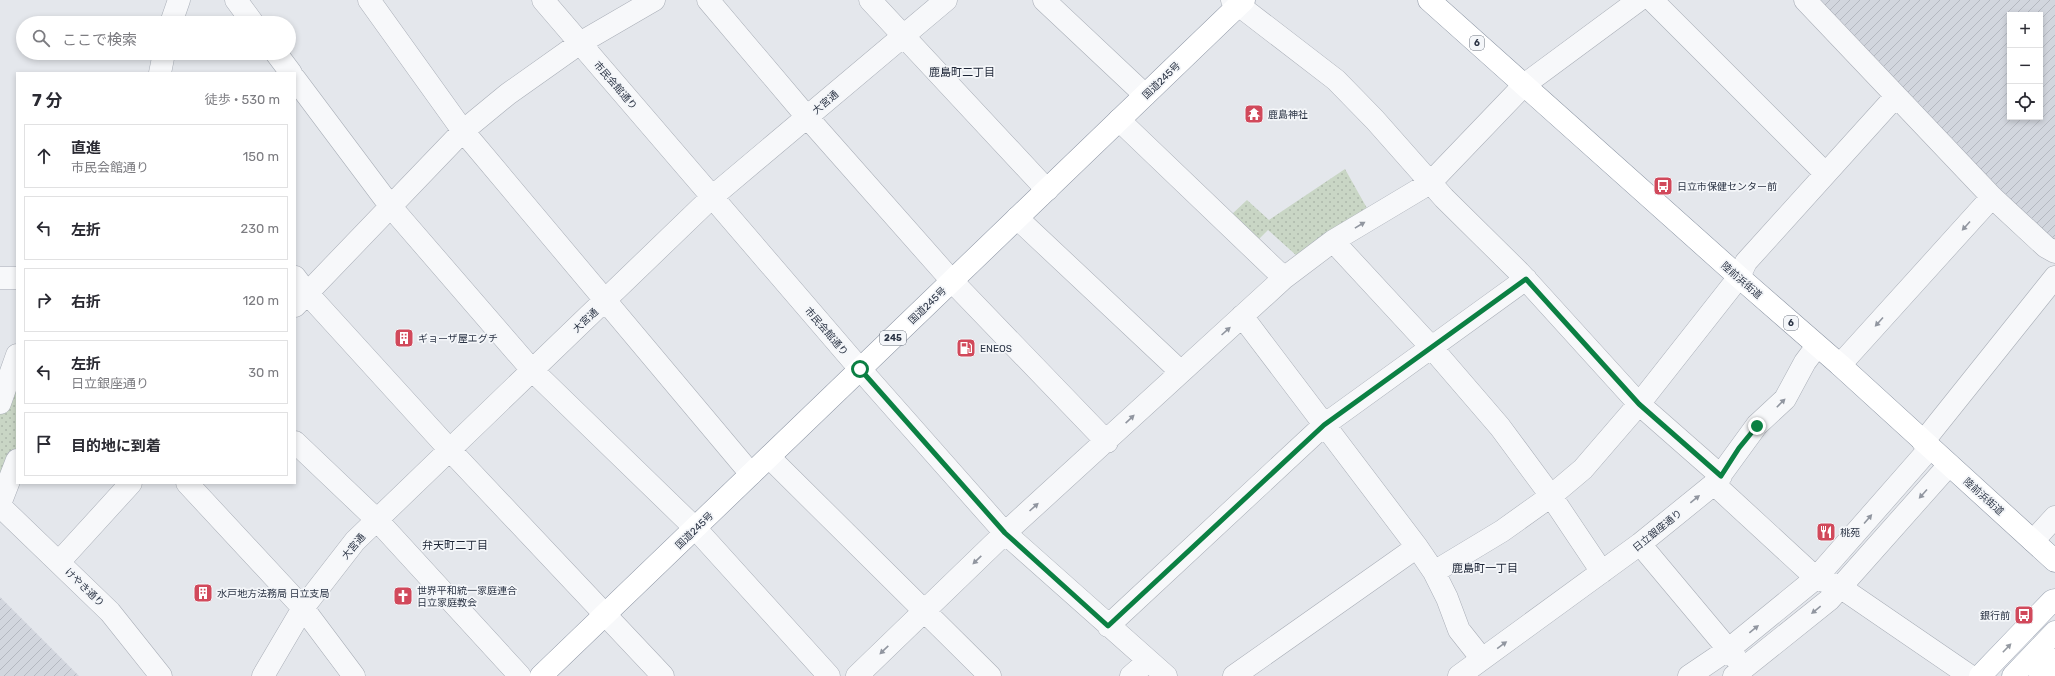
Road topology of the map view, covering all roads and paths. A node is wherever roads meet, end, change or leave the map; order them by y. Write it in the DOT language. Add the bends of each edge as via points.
graph roads {
  1 [pos="179,0"];
  2 [pos="236,0"];
  3 [pos="369,0"];
  4 [pos="543,0"];
  5 [pos="654,0"];
  6 [pos="708,0"];
  7 [pos="870,0"];
  8 [pos="946,0"];
  9 [pos="1044,0"];
  10 [pos="1429,0"];
  11 [pos="1639,0"];
  12 [pos="1652,0"];
  13 [pos="1805,0"];
  14 [pos="1238,2"];
  15 [pos="173,16"];
  16 [pos="248,16"];
  17 [pos="902,37"];
  18 [pos="580,43"];
  19 [pos="163,60"];
  20 [pos="281,60"];
  21 [pos="160,72"];
  22 [pos="290,72"];
  23 [pos="296,80"];
  24 [pos="1524,85"];
  25 [pos="1145,95"];
  26 [pos="1896,96"];
  27 [pos="807,117"];
  28 [pos="1119,120"];
  29 [pos="463,131"];
  30 [pos="1825,173"];
  31 [pos="1430,183"];
  32 [pos="1046,190"];
  33 [pos="1992,196"];
  34 [pos="712,197"];
  35 [pos="391,207"];
  36 [pos="1017,218"];
  37 [pos="1333,241"];
  38 [pos="2055,252"];
  39 [pos="2055,277"];
  40 [pos="0,278"];
  41 [pos="16,278"];
  42 [pos="1284,278"];
  43 [pos="1739,278"];
  44 [pos="1526,279"];
  45 [pos="952,281"];
  46 [pos="299,292"];
  47 [pos="606,300"];
  48 [pos="1242,316"];
  49 [pos="1817,346"];
  50 [pos="1432,348"];
  51 [pos="16,358"];
  52 [pos="1840,365"];
  53 [pos="860,369"];
  54 [pos="532,370"];
  55 [pos="1181,372"];
  56 [pos="0,403"];
  57 [pos="1639,404"];
  58 [pos="1324,425"];
  59 [pos="1107,442"];
  60 [pos="296,443"];
  61 [pos="1927,445"];
  62 [pos="449,449"];
  63 [pos="769,457"];
  64 [pos="16,463"];
  65 [pos="1949,465"];
  66 [pos="751,474"];
  67 [pos="1718,480"];
  68 [pos="130,484"];
  69 [pos="188,484"];
  70 [pos="1551,496"];
  71 [pos="0,505"];
  72 [pos="2055,517"];
  73 [pos="377,520"];
  74 [pos="696,529"];
  75 [pos="1005,533"];
  76 [pos="2033,541"];
  77 [pos="1640,544"];
  78 [pos="1417,547"];
  79 [pos="2055,561"];
  80 [pos="59,562"];
  81 [pos="1434,572"];
  82 [pos="1602,572"];
  83 [pos="1816,578"];
  84 [pos="1840,587"];
  85 [pos="2055,600"];
  86 [pos="303,608"];
  87 [pos="924,612"];
  88 [pos="606,614"];
  89 [pos="1108,626"];
  90 [pos="2055,632"];
  91 [pos="1729,649"];
  92 [pos="2055,660"];
  93 [pos="1148,661"];
  94 [pos="1474,669"];
  95 [pos="1743,674"];
  96 [pos="162,676"];
  97 [pos="263,676"];
  98 [pos="354,676"];
  99 [pos="520,676"];
  100 [pos="541,676"];
  101 [pos="663,676"];
  102 [pos="829,676"];
  103 [pos="857,676"];
  104 [pos="990,676"];
  105 [pos="1131,676"];
  106 [pos="1166,676"];
  107 [pos="1234,676"];
  108 [pos="1689,676"];
  109 [pos="1970,676"];
  110 [pos="1980,676"];
  111 [pos="2013,676"];
  112 [pos="2040,676"];
  1 -- 15 [label="street"];
  2 -- 16 [label="street"];
  3 -- 29 [label="street"];
  4 -- 18 [label="street, 市民会館通り"];
  5 -- 18 [label="street"];
  6 -- 27 [label="street"];
  7 -- 17 [label="street"];
  8 -- 17 [label="street, 大宮通"];
  9 -- 25 [label="street"];
  10 -- 24 [label="main road, 陸前浜街道 / 6"];
  11 -- 24 [label="street"];
  12 -- 30 [label="street"];
  13 -- 26 [label="street"];
  14 -- 25 [label="main road, 国道245号 / 245"];
  14 -- 31 [label="street" via="1336,80"];
  17 -- 27 [label="street, 大宮通"];
  17 -- 32 [label="street"];
  18 -- 29 [label="street" via="508,94"];
  18 -- 34 [label="street, 市民会館通り"];
  19 -- 21 [label="street"];
  20 -- 22 [label="street"];
  23 -- 35 [label="street"];
  24 -- 31 [label="street"];
  24 -- 43 [label="main road, 陸前浜街道 / 6"];
  25 -- 28 [label="main road, 国道245号 / 245"];
  26 -- 30 [label="street"];
  26 -- 33 [label="street"];
  27 -- 34 [label="street, 大宮通"];
  27 -- 45 [label="street"];
  28 -- 32 [label="main road, 国道245号 / 245"];
  28 -- 42 [label="street"];
  29 -- 35 [label="street"];
  29 -- 47 [label="street"];
  30 -- 43 [label="street" via="1746,262"];
  37 -- 31 [label="street, one-way"];
  31 -- 44 [label="street"];
  32 -- 36 [label="main road, 国道245号 / 245"];
  33 -- 38 [label="street"];
  33 -- 52 [label="street, one-way"];
  34 -- 47 [label="street, 大宮通"];
  34 -- 53 [label="street, 市民会館通り"];
  35 -- 46 [label="street"];
  35 -- 54 [label="street"];
  36 -- 45 [label="main road, 国道245号 / 245"];
  36 -- 55 [label="street"];
  37 -- 42 [label="street"];
  37 -- 50 [label="street"];
  39 -- 61 [label="street"];
  40 -- 41 [label="street"];
  42 -- 48 [label="street"];
  43 -- 49 [label="main road, 陸前浜街道 / 6"];
  43 -- 57 [label="street"];
  44 -- 50 [label="street"];
  44 -- 57 [label="street"];
  45 -- 53 [label="main road, 国道245号 / 245"];
  45 -- 59 [label="street"];
  46 -- 62 [label="street"];
  47 -- 54 [label="street, 大宮通"];
  47 -- 66 [label="street"];
  55 -- 48 [label="street, one-way"];
  48 -- 58 [label="street"];
  49 -- 52 [label="main road, 陸前浜街道 / 6"];
  67 -- 49 [label="street, 日立銀座通り, one-way" via="1757,426 1785,399 1805,362"];
  50 -- 58 [label="street"];
  50 -- 70 [label="street" via="1500,427"];
  51 -- 56 [label="street"];
  52 -- 61 [label="main road, 陸前浜街道 / 6"];
  53 -- 63 [label="main road, 国道245号 / 245"];
  53 -- 75 [label="street, 市民会館通り"];
  54 -- 62 [label="street, 大宮通"];
  54 -- 74 [label="street"];
  59 -- 55 [label="street, one-way"];
  57 -- 67 [label="street"];
  57 -- 70 [label="street" via="1583,469"];
  58 -- 78 [label="street"];
  58 -- 89 [label="street"];
  75 -- 59 [label="street, one-way"];
  60 -- 73 [label="street"];
  61 -- 65 [label="main road, 陸前浜街道 / 6"];
  83 -- 61 [label="street, one-way"];
  62 -- 73 [label="street, 大宮通"];
  62 -- 88 [label="street"];
  63 -- 66 [label="main road, 国道245号 / 245"];
  63 -- 87 [label="street"];
  64 -- 71 [label="street"];
  65 -- 76 [label="main road, 陸前浜街道 / 6"];
  65 -- 84 [label="street, one-way"];
  66 -- 74 [label="main road, 国道245号 / 245"];
  77 -- 67 [label="street, 日立銀座通り, one-way"];
  67 -- 83 [label="street"];
  68 -- 80 [label="street"];
  69 -- 86 [label="street"];
  70 -- 81 [label="street" via="1502,531"];
  70 -- 82 [label="street"];
  71 -- 80 [label="street, けやき通り"];
  72 -- 76 [label="street"];
  73 -- 86 [label="street, 大宮通" via="355,541"];
  73 -- 99 [label="street"];
  74 -- 88 [label="main road, 国道245号 / 245"];
  74 -- 102 [label="street"];
  75 -- 87 [label="street, one-way"];
  75 -- 89 [label="street, 市民会館通り"];
  76 -- 79 [label="main road, 陸前浜街道 / 6"];
  77 -- 82 [label="street, 日立銀座通り"];
  77 -- 91 [label="street"];
  78 -- 81 [label="street"];
  78 -- 107 [label="street"];
  80 -- 96 [label="street, けやき通り" via="110,612"];
  81 -- 94 [label="street" via="1447,598"];
  94 -- 82 [label="street, 日立銀座通り, one-way"];
  83 -- 84 [label="street"];
  91 -- 83 [label="street, one-way"];
  84 -- 95 [label="street, one-way" via="1829,600"];
  84 -- 109 [label="street"];
  110 -- 85 [label="main road, one-way"];
  86 -- 97 [label="street, 大宮通"];
  86 -- 98 [label="street"];
  87 -- 103 [label="street, one-way"];
  87 -- 104 [label="street"];
  88 -- 100 [label="main road, 国道245号 / 245"];
  88 -- 101 [label="street"];
  89 -- 93 [label="street, 市民会館通り"];
  90 -- 111 [label="main road"];
  91 -- 95 [label="street"];
  91 -- 108 [label="street"];
  92 -- 112 [label="main road"];
  93 -- 105 [label="street"];
  93 -- 106 [label="street, 市民会館通り"];
}
